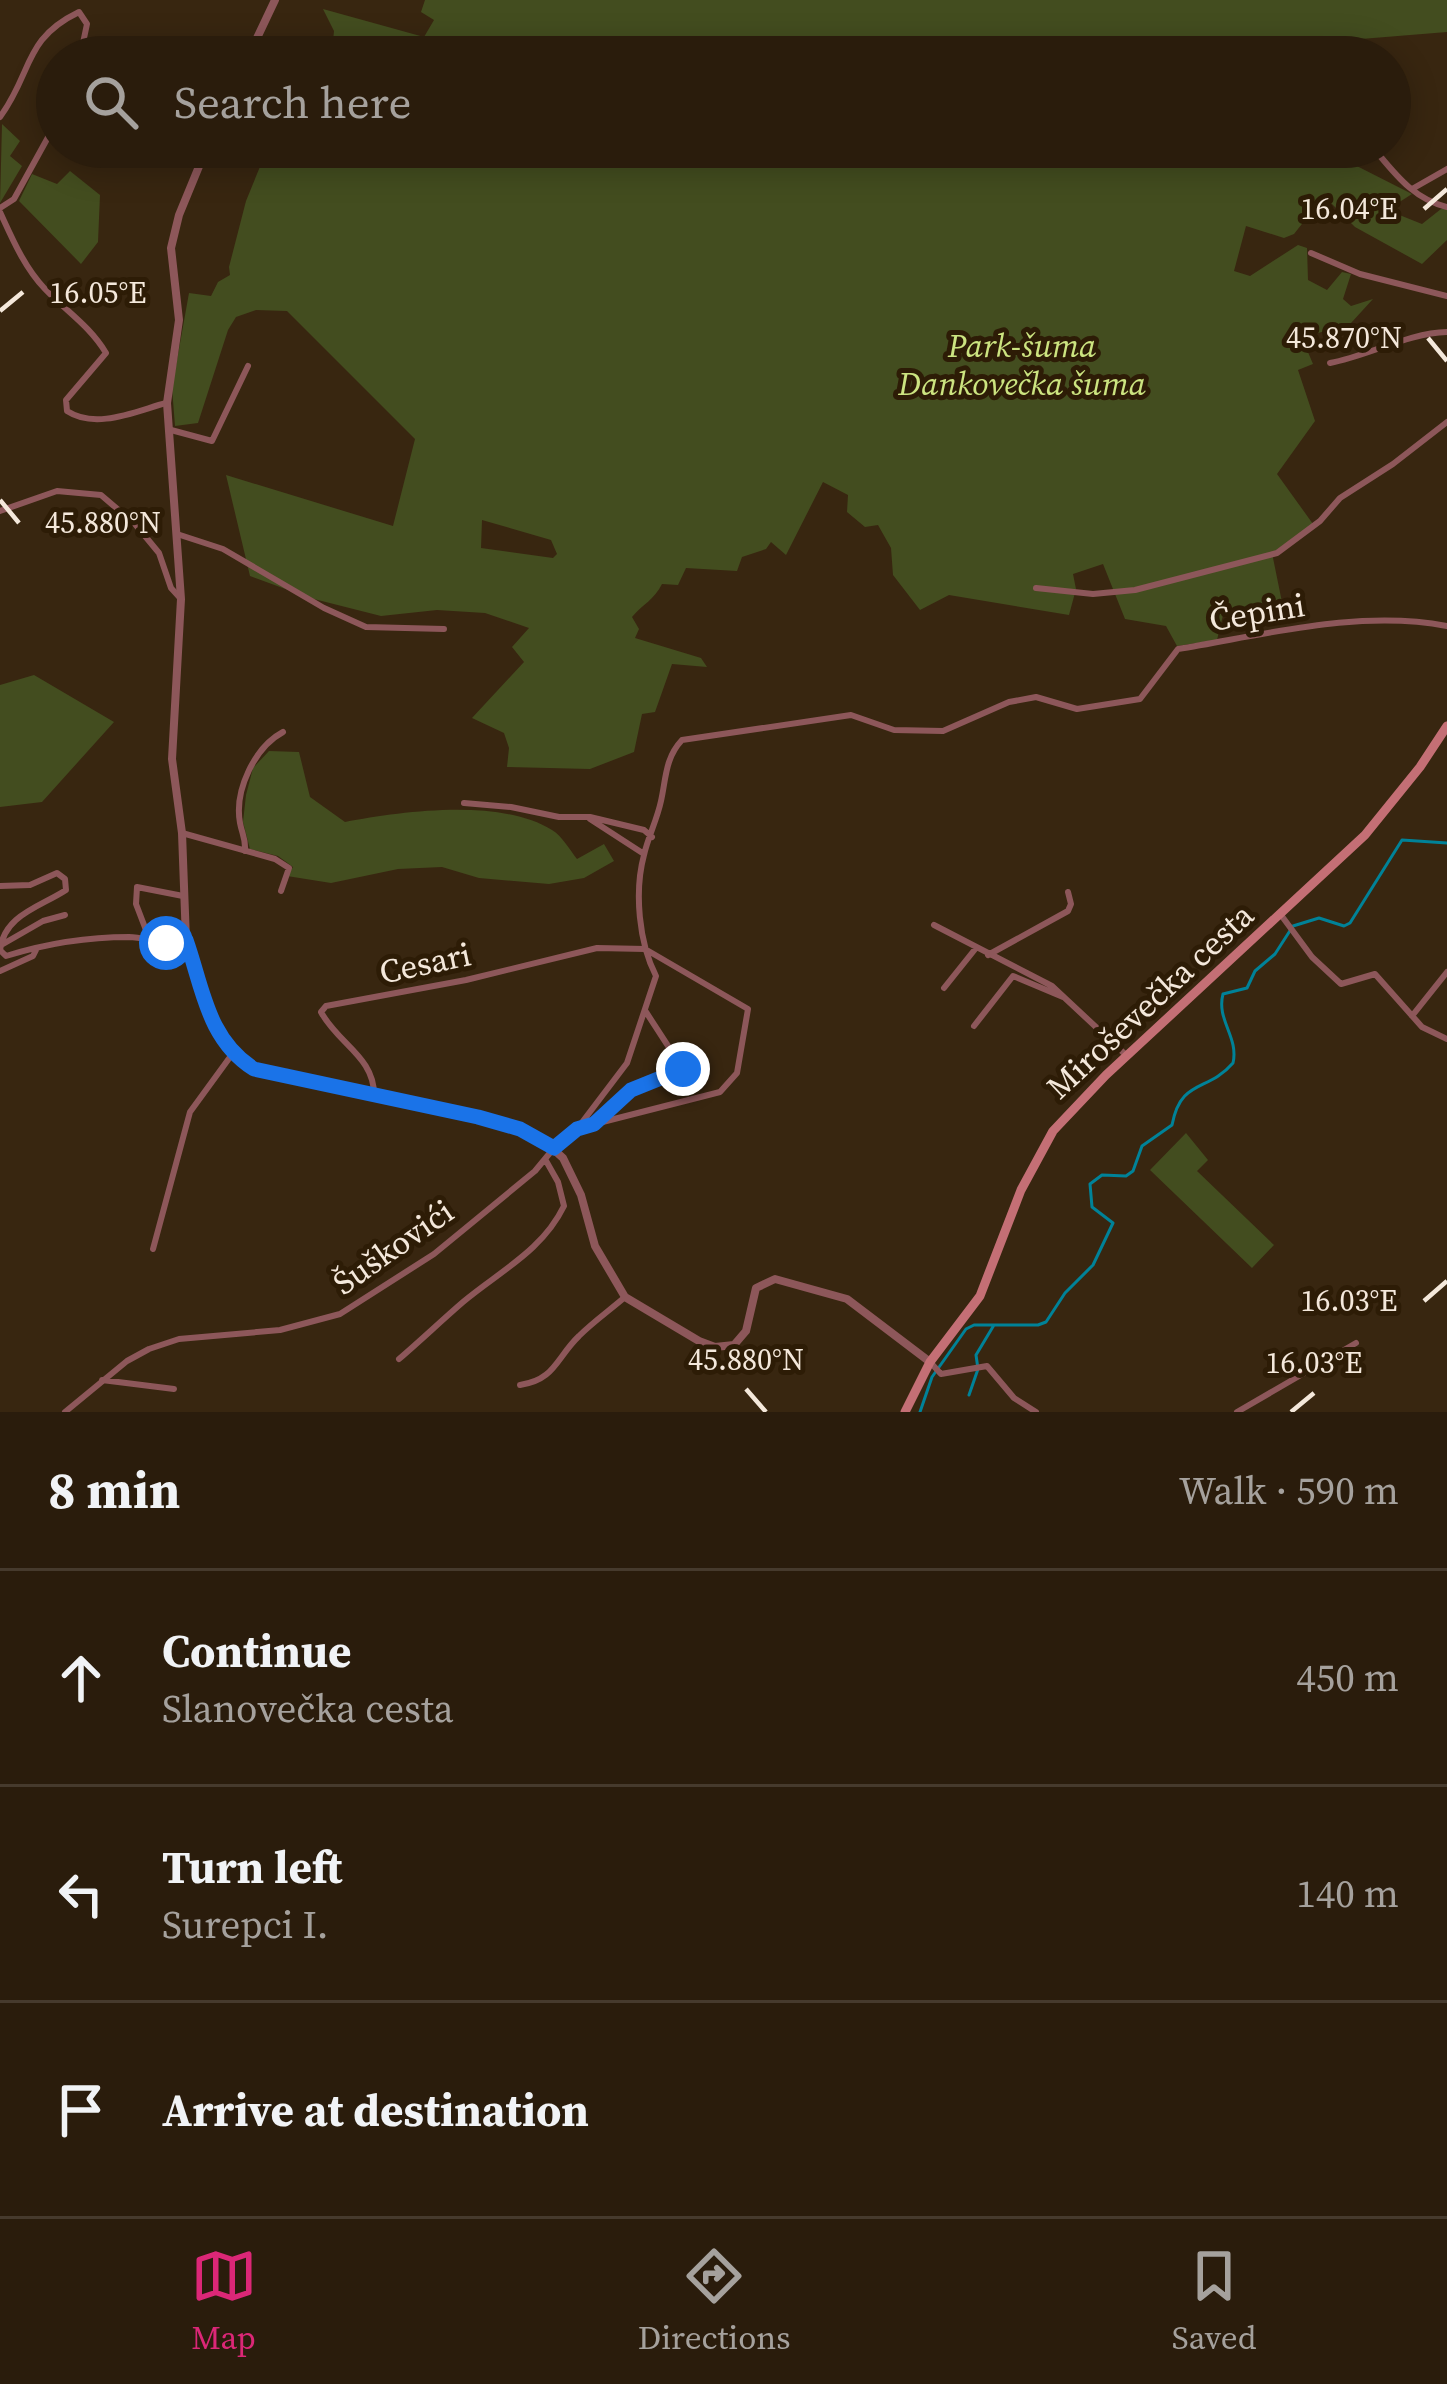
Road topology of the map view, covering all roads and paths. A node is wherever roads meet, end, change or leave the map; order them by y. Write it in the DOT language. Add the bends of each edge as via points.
graph roads {
  1 [pos="275,0"];
  2 [pos="44,36"];
  3 [pos="84,36"];
  4 [pos="258,36"];
  5 [pos="36,45"];
  6 [pos="0,117"];
  7 [pos="36,160"];
  8 [pos="199,168"];
  9 [pos="1392,168"];
  10 [pos="1447,169"];
  11 [pos="1412,189"];
  12 [pos="1447,207"];
  13 [pos="0,210"];
  14 [pos="1311,254"];
  15 [pos="1447,296"];
  16 [pos="1447,332"];
  17 [pos="1330,363"];
  18 [pos="248,366"];
  19 [pos="167,403"];
  20 [pos="1447,422"];
  21 [pos="171,430"];
  22 [pos="0,511"];
  23 [pos="177,534"];
  24 [pos="1036,588"];
  25 [pos="181,599"];
  26 [pos="1447,626"];
  27 [pos="444,629"];
  28 [pos="1447,726"];
  29 [pos="283,732"];
  30 [pos="464,803"];
  31 [pos="587,817"];
  32 [pos="182,833"];
  33 [pos="652,837"];
  34 [pos="245,851"];
  35 [pos="644,854"];
  36 [pos="0,886"];
  37 [pos="281,891"];
  38 [pos="1068,892"];
  39 [pos="183,896"];
  40 [pos="65,915"];
  41 [pos="1281,915"];
  42 [pos="934,926"];
  43 [pos="149,938"];
  44 [pos="186,940"];
  45 [pos="0,946"];
  46 [pos="38,946"];
  47 [pos="976,948"];
  48 [pos="644,949"];
  49 [pos="988,955"];
  50 [pos="0,971"];
  51 [pos="1447,972"];
  52 [pos="944,988"];
  53 [pos="1063,997"];
  54 [pos="645,1010"];
  55 [pos="1412,1016"];
  56 [pos="974,1026"];
  57 [pos="1447,1039"];
  58 [pos="233,1053"];
  59 [pos="1127,1056"];
  60 [pos="374,1096"];
  61 [pos="594,1124"];
  62 [pos="577,1129"];
  63 [pos="554,1148"];
  64 [pos="545,1160"];
  65 [pos="153,1249"];
  66 [pos="625,1297"];
  67 [pos="1356,1342"];
  68 [pos="399,1359"];
  69 [pos="935,1367"];
  70 [pos="102,1380"];
  71 [pos="520,1385"];
  72 [pos="174,1389"];
  73 [pos="65,1412"];
  74 [pos="905,1412"];
  75 [pos="1036,1412"];
  76 [pos="1237,1412"];
  1 -- 4 [label="street"];
  2 -- 3 [label="street" via="80,12"];
  5 -- 6 [label="street"];
  7 -- 13 [label="street"];
  8 -- 19 [label="street" via="173,236 179,320"];
  9 -- 11 [label="street"];
  10 -- 11 [label="street"];
  11 -- 12 [label="street"];
  13 -- 19 [label="street" via="43,288 106,353 66,400 67,411 101,419"];
  14 -- 15 [label="street"];
  16 -- 17 [label="street"];
  18 -- 21 [label="street" via="212,441"];
  19 -- 21 [label="street"];
  20 -- 24 [label="street" via="1277,553 1136,590"];
  21 -- 23 [label="street"];
  22 -- 25 [label="street" via="56,491 101,495 159,553"];
  23 -- 25 [label="street"];
  23 -- 27 [label="street" via="223,549 366,627"];
  25 -- 32 [label="street" via="171,736"];
  26 -- 33 [label="street, Čepini" via="1361,623 1178,649 1140,699 1077,709 1036,697 943,731 894,730 850,715 682,740 667,766"];
  28 -- 41 [label="main road, Miroševečka cesta" via="1365,835"];
  29 -- 34 [label="street" via="262,743 249,767 239,822"];
  30 -- 31 [label="street"];
  31 -- 33 [label="street"];
  31 -- 35 [label="street"];
  32 -- 34 [label="street"];
  32 -- 39 [label="street"];
  33 -- 35 [label="street"];
  34 -- 37 [label="street" via="289,868"];
  35 -- 48 [label="street"];
  36 -- 45 [label="street" via="57,873 66,890 15,919"];
  38 -- 49 [label="street" via="1068,911"];
  39 -- 43 [label="street" via="137,887"];
  39 -- 44 [label="street"];
  40 -- 45 [label="street"];
  41 -- 55 [label="street" via="1341,984 1375,974"];
  41 -- 59 [label="main road, Miroševečka cesta"];
  42 -- 47 [label="street"];
  43 -- 44 [label="street"];
  43 -- 46 [label="street"];
  44 -- 58 [label="street" via="201,996"];
  45 -- 46 [label="street" via="6,956"];
  46 -- 50 [label="street"];
  47 -- 49 [label="street"];
  47 -- 52 [label="street"];
  48 -- 54 [label="street" via="656,976"];
  48 -- 60 [label="street, Cesari" via="597,948 326,1006 328,1024 368,1065"];
  48 -- 61 [label="street" via="748,1009 737,1073 701,1100"];
  49 -- 53 [label="street"];
  51 -- 55 [label="street"];
  53 -- 56 [label="street" via="1012,976"];
  53 -- 59 [label="street"];
  54 -- 61 [label="street" via="683,1069 631,1090"];
  54 -- 62 [label="street" via="627,1063"];
  55 -- 57 [label="street"];
  58 -- 60 [label="street" via="254,1069"];
  58 -- 65 [label="street" via="190,1112"];
  59 -- 69 [label="main road, Miroševečka cesta" via="1053,1130 980,1296"];
  60 -- 63 [label="street" via="499,1123"];
  61 -- 62 [label="street"];
  62 -- 63 [label="street"];
  63 -- 64 [label="street, Šuškovići"];
  63 -- 66 [label="street"];
  64 -- 68 [label="street" via="564,1206 553,1229"];
  64 -- 70 [label="street, Šuškovići" via="434,1254 351,1310 280,1330 179,1339"];
  66 -- 69 [label="street" via="725,1348 746,1331 756,1288 788,1281 847,1299"];
  66 -- 71 [label="street" via="574,1340 553,1372"];
  67 -- 76 [label="street"];
  69 -- 74 [label="main road, Miroševečka cesta"];
  69 -- 75 [label="street" via="993,1370"];
  70 -- 72 [label="street"];
  70 -- 73 [label="street, Šuškovići"];
}
